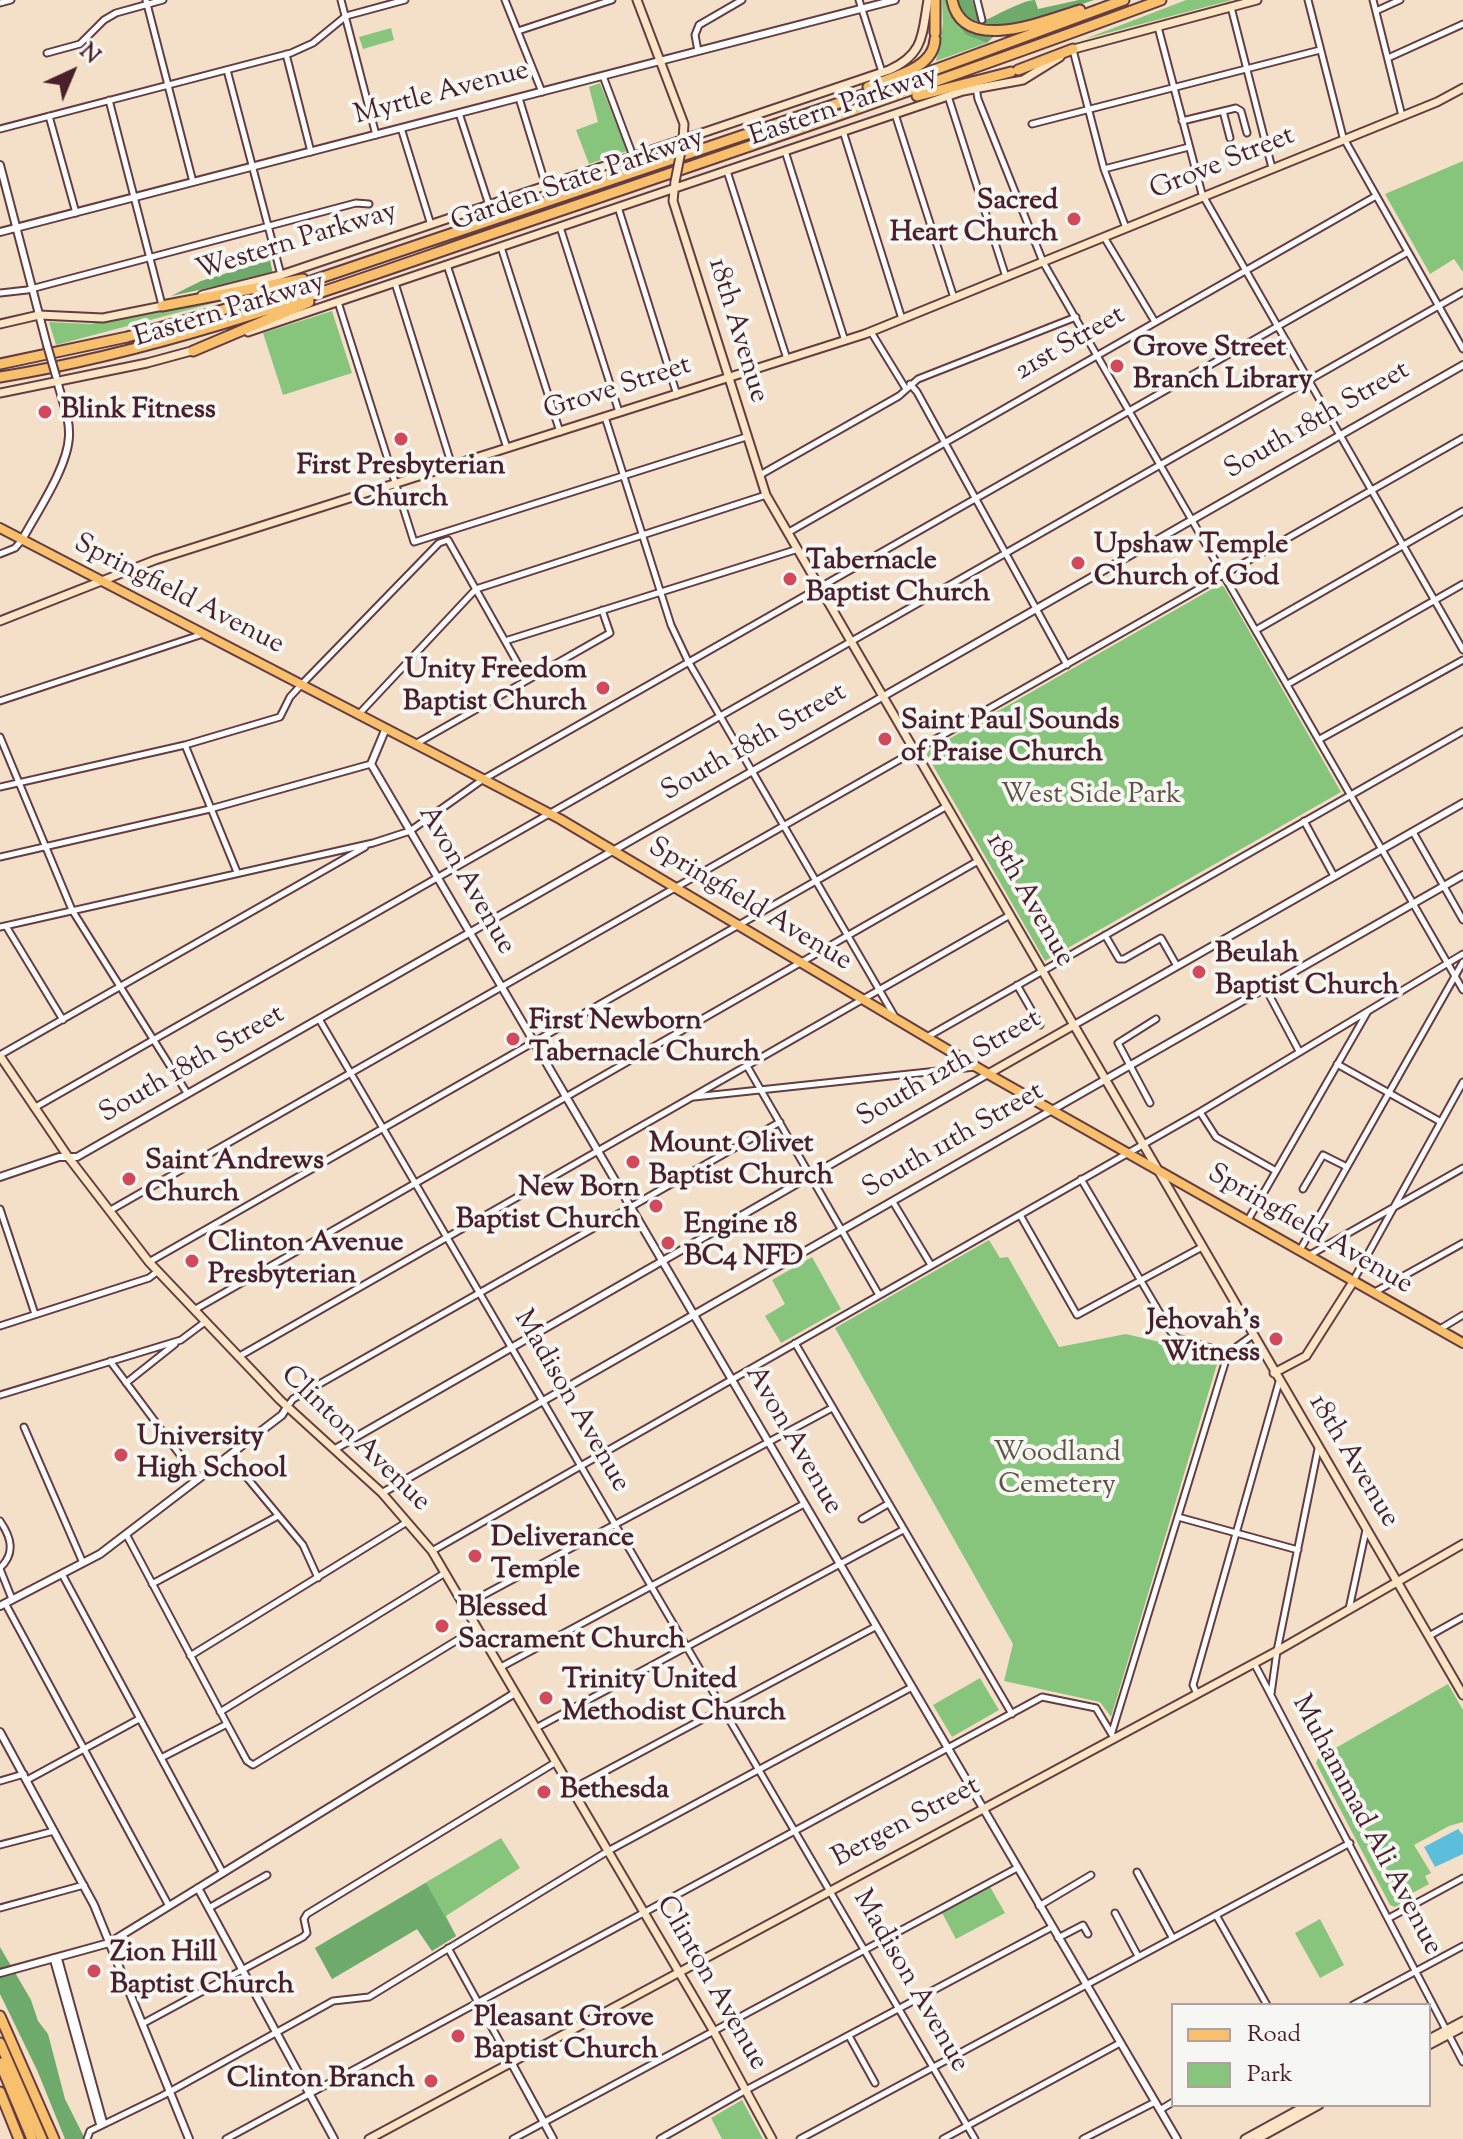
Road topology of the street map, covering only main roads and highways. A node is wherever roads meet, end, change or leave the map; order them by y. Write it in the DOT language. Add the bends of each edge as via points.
graph roads {
  1 [pos="637,0"];
  2 [pos="928,0"];
  3 [pos="935,0"];
  4 [pos="952,0"];
  5 [pos="1121,0"];
  6 [pos="1161,0"];
  7 [pos="1257,0"];
  8 [pos="1073,49"];
  9 [pos="1463,88"];
  10 [pos="848,114"];
  11 [pos="798,117"];
  12 [pos="682,143"];
  13 [pos="674,186"];
  14 [pos="346,270"];
  15 [pos="379,273"];
  16 [pos="162,306"];
  17 [pos="0,324"];
  18 [pos="193,351"];
  19 [pos="0,364"];
  20 [pos="0,377"];
  21 [pos="728,378"];
  22 [pos="0,393"];
  23 [pos="0,528"];
  24 [pos="101,581"];
  25 [pos="0,621"];
  26 [pos="1074,1025"];
  27 [pos="1,1059"];
  28 [pos="988,1074"];
  29 [pos="1157,1170"];
  30 [pos="1353,1282"];
  31 [pos="1463,1343"];
  32 [pos="1274,1373"];
  33 [pos="1463,1544"];
  34 [pos="1397,1582"];
  35 [pos="1463,1695"];
  36 [pos="678,1971"];
  37 [pos="0,2016"];
  38 [pos="1463,2024"];
  39 [pos="1431,2041"];
  40 [pos="0,2043"];
  41 [pos="0,2063"];
  42 [pos="0,2092"];
  43 [pos="1303,2107"];
  44 [pos="1315,2107"];
  45 [pos="19,2139"];
  46 [pos="32,2139"];
  47 [pos="42,2139"];
  48 [pos="54,2139"];
  49 [pos="369,2139"];
  50 [pos="772,2139"];
  51 [pos="1245,2139"];
  52 [pos="1257,2139"];
  1 -- 12 [label="main road, 18th Avenue" via="684,126"];
  2 -- 12 [label="main road, Western Parkway" via="925,30 904,62"];
  3 -- 11 [label="highway" via="932,55"];
  4 -- 5 [label="highway" via="970,26 997,31"];
  5 -- 11 [label="highway, Garden State Parkway"];
  6 -- 10 [label="highway, Garden State Parkway"];
  7 -- 8 [label="main road, Eastern Parkway"];
  8 -- 10 [label="highway" via="1015,71"];
  8 -- 13 [label="main road, Eastern Parkway" via="1023,80 976,87"];
  9 -- 21 [label="main road, Grove Street" via="871,332"];
  10 -- 15 [label="highway, Garden State Parkway"];
  11 -- 14 [label="highway, Garden State Parkway"];
  12 -- 13 [label="main road, 18th Avenue, bridge"];
  12 -- 16 [label="main road, Western Parkway" via="281,275"];
  13 -- 18 [label="main road, Eastern Parkway"];
  13 -- 21 [label="main road, 18th Avenue" via="672,199"];
  14 -- 16 [label="highway"];
  14 -- 19 [label="highway, Garden State Parkway" via="165,328"];
  15 -- 18 [label="highway"];
  15 -- 20 [label="highway, Garden State Parkway" via="175,338"];
  16 -- 17 [label="main road, Western Parkway" via="98,318 39,315"];
  18 -- 22 [label="main road, Eastern Parkway"];
  21 -- 24 [label="main road, Grove Street"];
  21 -- 26 [label="main road, 18th Avenue" via="766,495"];
  23 -- 24 [label="main road, Springfield Avenue"];
  24 -- 25 [label="main road, Grove Street"];
  24 -- 28 [label="main road, Springfield Avenue" via="550,813"];
  26 -- 28 [label="main road, South 12th Street"];
  26 -- 29 [label="main road, 18th Avenue"];
  27 -- 36 [label="main road, Clinton Avenue" via="149,1262 287,1407 382,1493 432,1551"];
  28 -- 29 [label="main road, Springfield Avenue"];
  29 -- 30 [label="main road, Springfield Avenue"];
  29 -- 32 [label="main road, 18th Avenue"];
  30 -- 31 [label="main road, Springfield Avenue"];
  30 -- 32 [label="main road" via="1306,1356"];
  32 -- 34 [label="main road, 18th Avenue"];
  33 -- 34 [label="main road, Bergen Street"];
  34 -- 35 [label="main road, 18th Avenue"];
  34 -- 36 [label="main road, Bergen Street"];
  36 -- 49 [label="main road, Bergen Street"];
  36 -- 50 [label="main road, Clinton Avenue"];
  37 -- 48 [label="highway"];
  38 -- 39 [label="main road"];
  40 -- 47 [label="highway"];
  41 -- 46 [label="highway"];
  42 -- 45 [label="highway"];
  43 -- 51 [label="main road"];
  44 -- 52 [label="main road"];
}
